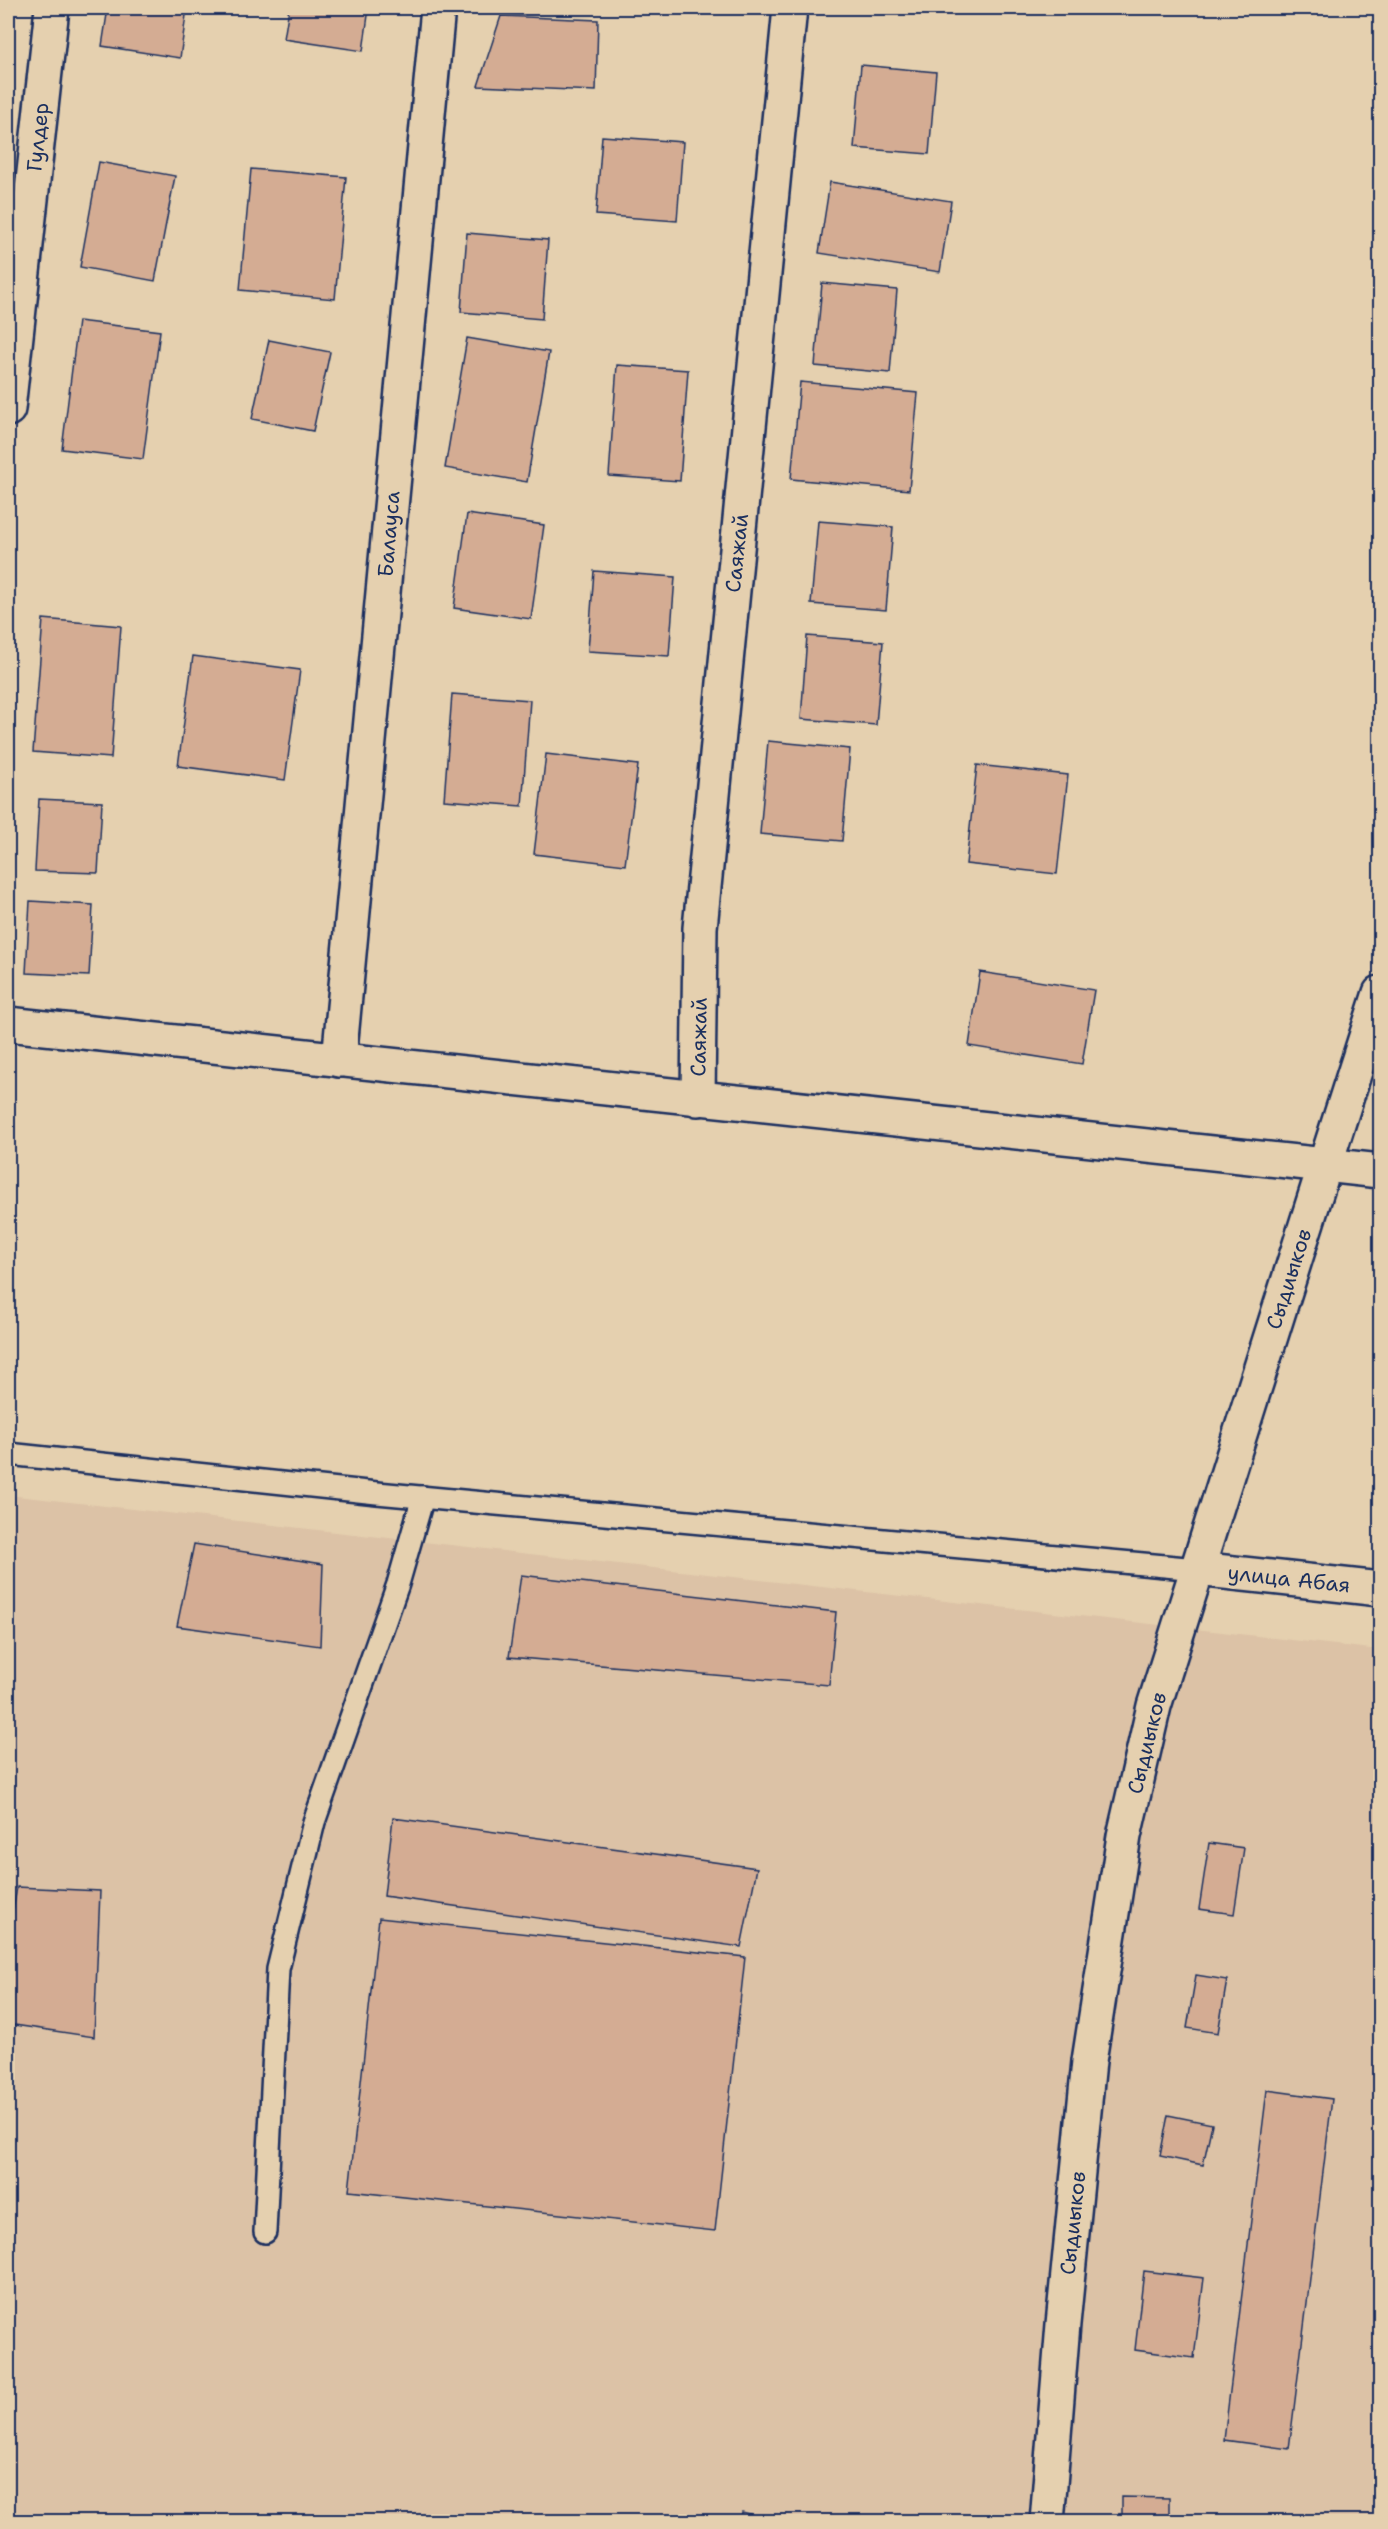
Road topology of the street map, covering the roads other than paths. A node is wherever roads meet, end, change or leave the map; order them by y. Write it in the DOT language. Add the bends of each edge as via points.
graph roads {
  1 [pos="52,8"];
  2 [pos="438,8"];
  3 [pos="790,8"];
  4 [pos="8,409"];
  5 [pos="1380,993"];
  6 [pos="8,1024"];
  7 [pos="339,1060"];
  8 [pos="698,1099"];
  9 [pos="1325,1165"];
  10 [pos="1380,1171"];
  11 [pos="8,1454"];
  12 [pos="423,1497"];
  13 [pos="1197,1569"];
  14 [pos="1380,1589"];
  15 [pos="265,2232"];
  16 [pos="1047,2522"];
  1 -- 4 [label="street, Гулдер"];
  2 -- 7 [label="street, Балауса"];
  3 -- 8 [label="street, Саяжай" via="700,928"];
  5 -- 9 [label="street, Сыдиыков"];
  6 -- 7 [label="street"];
  7 -- 8 [label="street"];
  8 -- 9 [label="street"];
  9 -- 10 [label="street"];
  9 -- 13 [label="street, Сыдиыков"];
  11 -- 12 [label="lane"];
  12 -- 13 [label="lane"];
  12 -- 15 [label="lane" via="398,1584 314,1822 278,1969"];
  13 -- 14 [label="street, улица Абая"];
  13 -- 16 [label="street, Сыдиыков" via="1154,1706 1124,1836 1089,2061"];
}
